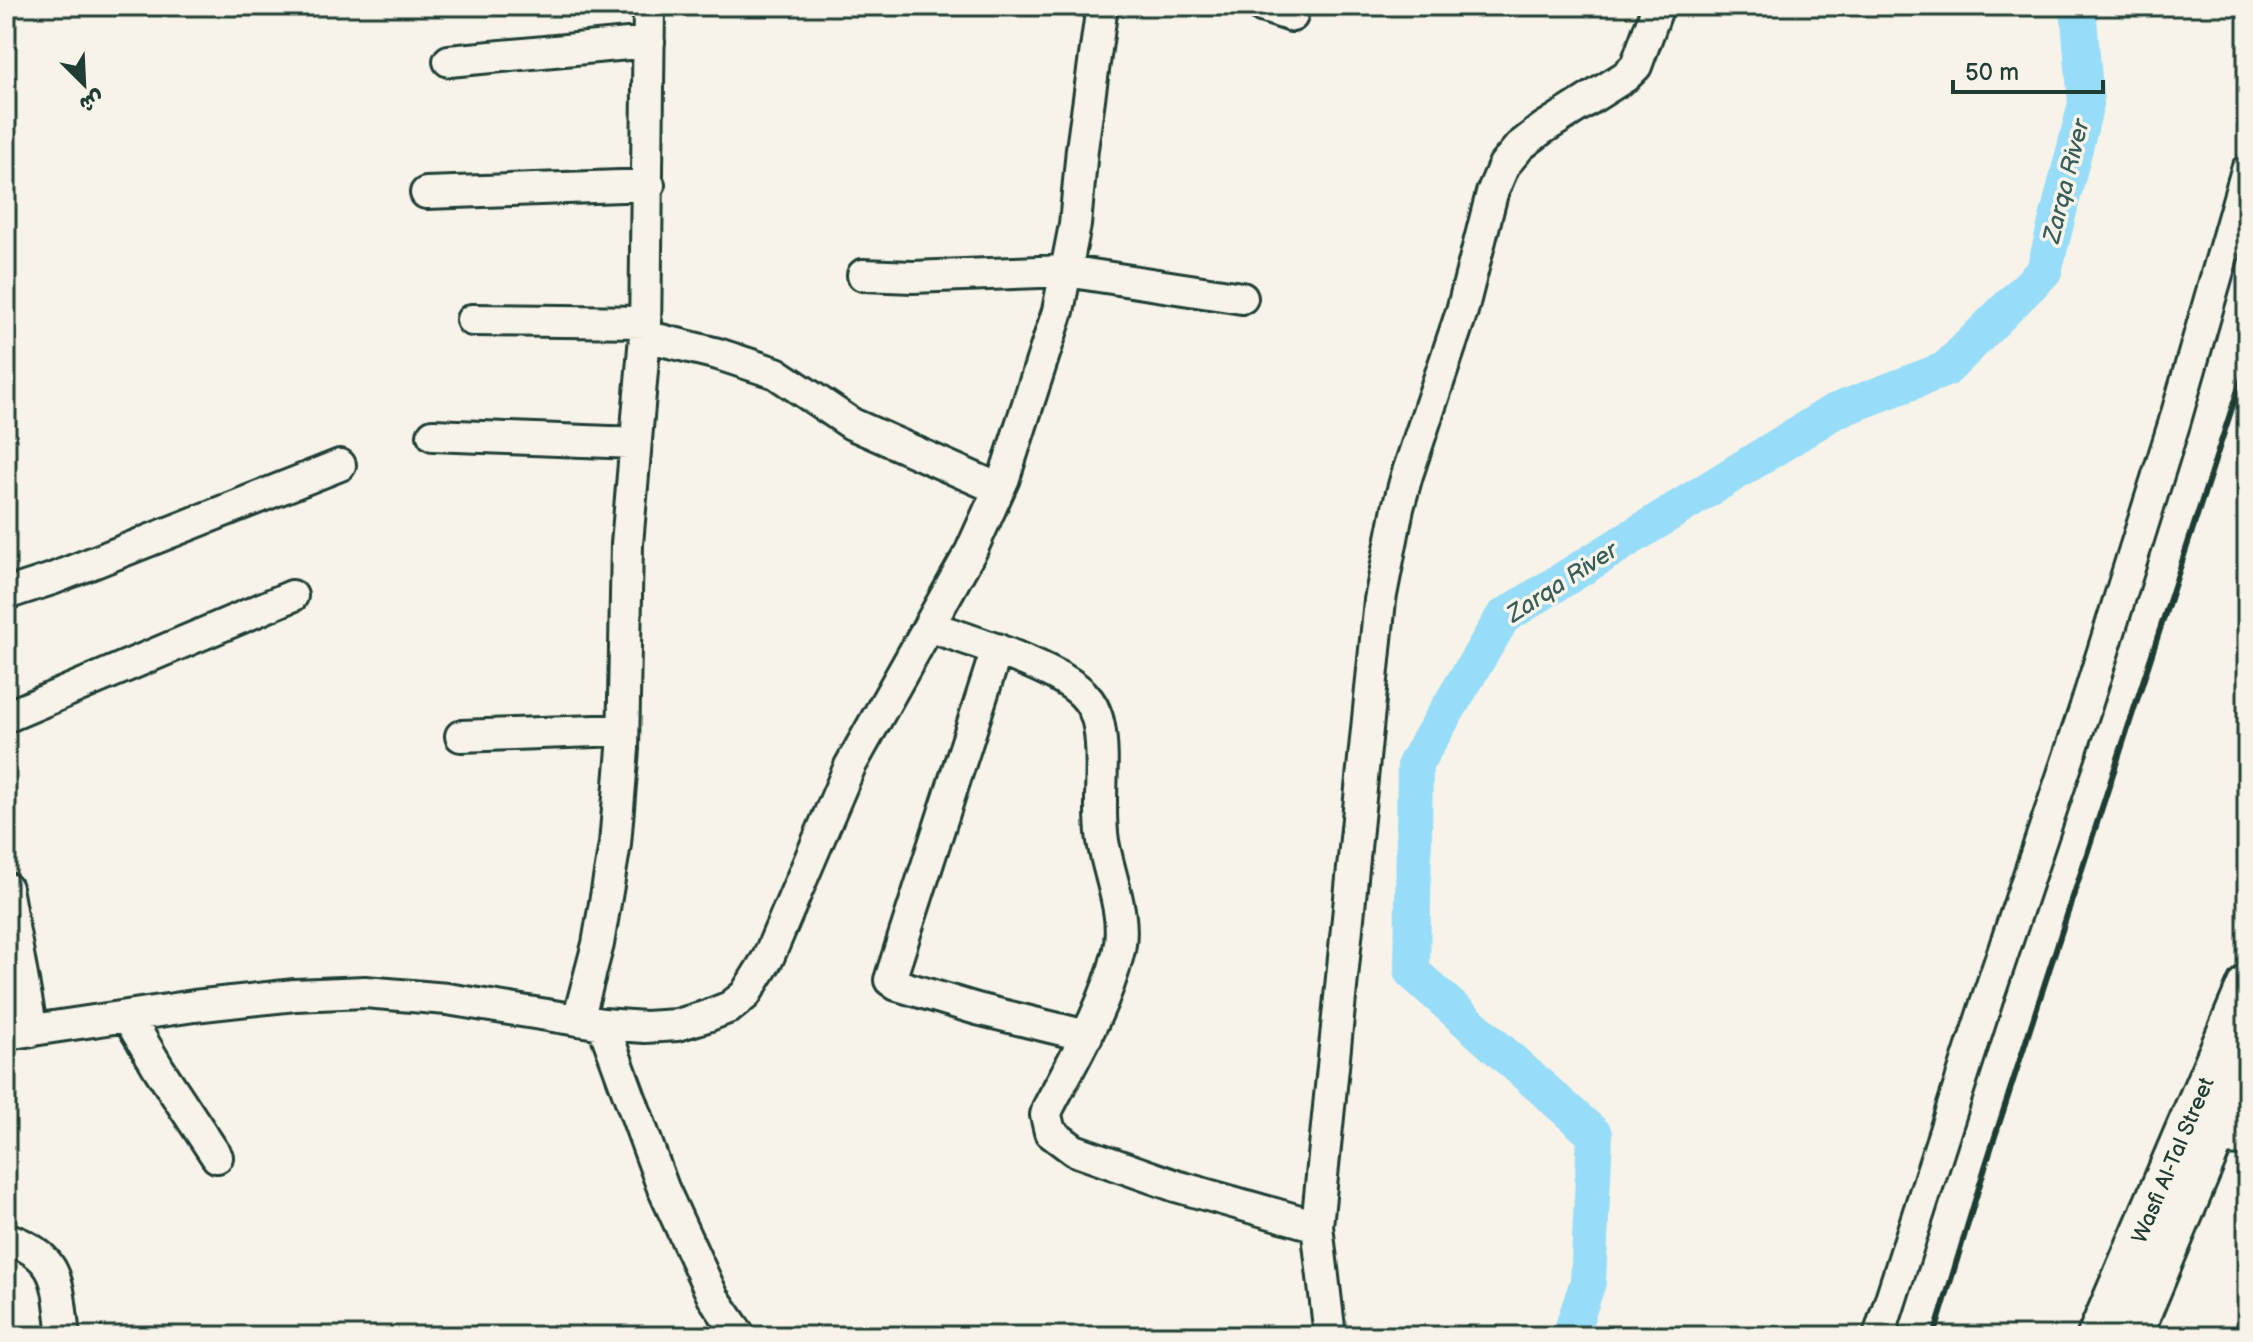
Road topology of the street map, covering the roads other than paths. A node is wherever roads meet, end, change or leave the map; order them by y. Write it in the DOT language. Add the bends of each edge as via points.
graph roads {
  1 [pos="649,6"];
  2 [pos="1102,6"];
  3 [pos="1261,6"];
  4 [pos="1658,6"];
  5 [pos="1292,16"];
  6 [pos="649,42"];
  7 [pos="449,61"];
  8 [pos="2247,170"];
  9 [pos="649,185"];
  10 [pos="426,193"];
  11 [pos="1066,271"];
  12 [pos="863,275"];
  13 [pos="1242,298"];
  14 [pos="472,320"];
  15 [pos="646,329"];
  16 [pos="433,435"];
  17 [pos="635,443"];
  18 [pos="340,465"];
  19 [pos="999,489"];
  20 [pos="6,594"];
  21 [pos="292,596"];
  22 [pos="929,626"];
  23 [pos="997,649"];
  24 [pos="6,717"];
  25 [pos="623,730"];
  26 [pos="461,736"];
  27 [pos="6,888"];
  28 [pos="2247,985"];
  29 [pos="128,1017"];
  30 [pos="591,1022"];
  31 [pos="19,1033"];
  32 [pos="1087,1036"];
  33 [pos="2247,1061"];
  34 [pos="2231,1140"];
  35 [pos="217,1157"];
  36 [pos="1317,1226"];
  37 [pos="6,1238"];
  38 [pos="64,1336"];
  39 [pos="740,1336"];
  40 [pos="1330,1336"];
  41 [pos="1879,1336"];
  42 [pos="2097,1336"];
  43 [pos="2132,1336"];
  1 -- 6 [label="street"];
  2 -- 11 [label="street"];
  3 -- 5 [label="street"];
  4 -- 36 [label="street" via="1636,66 1542,129 1504,165 1401,497 1380,600"];
  6 -- 7 [label="street"];
  6 -- 9 [label="street"];
  8 -- 41 [label="street" via="2085,709"];
  9 -- 10 [label="street"];
  9 -- 15 [label="street"];
  11 -- 12 [label="street"];
  11 -- 13 [label="street"];
  11 -- 19 [label="street" via="1037,382"];
  14 -- 15 [label="street"];
  15 -- 17 [label="street"];
  15 -- 19 [label="street" via="776,373 852,424"];
  16 -- 17 [label="street"];
  17 -- 25 [label="street" via="626,558"];
  18 -- 20 [label="street"];
  19 -- 22 [label="street"];
  21 -- 24 [label="street"];
  22 -- 23 [label="street"];
  22 -- 30 [label="street" via="850,766 768,958 745,995 730,1007 677,1025"];
  23 -- 32 [label="street" via="1069,682 1085,696 1097,718 1103,842 1121,934 1108,987"];
  23 -- 32 [label="street" via="890,980 949,1001"];
  25 -- 26 [label="street"];
  25 -- 30 [label="street" via="615,844"];
  27 -- 31 [label="street"];
  28 -- 42 [label="main road, Wasfi Al-Tal Street"];
  29 -- 30 [label="street" via="332,992 399,993"];
  29 -- 31 [label="street"];
  29 -- 35 [label="street"];
  30 -- 39 [label="street" via="713,1297"];
  32 -- 36 [label="street" via="1048,1108 1047,1124 1055,1139 1176,1186"];
  33 -- 34 [label="main road, Wasfi Al-Tal Street"];
  34 -- 43 [label="main road, Wasfi Al-Tal Street"];
  36 -- 40 [label="street"];
  37 -- 38 [label="street" via="49,1262"];
}
